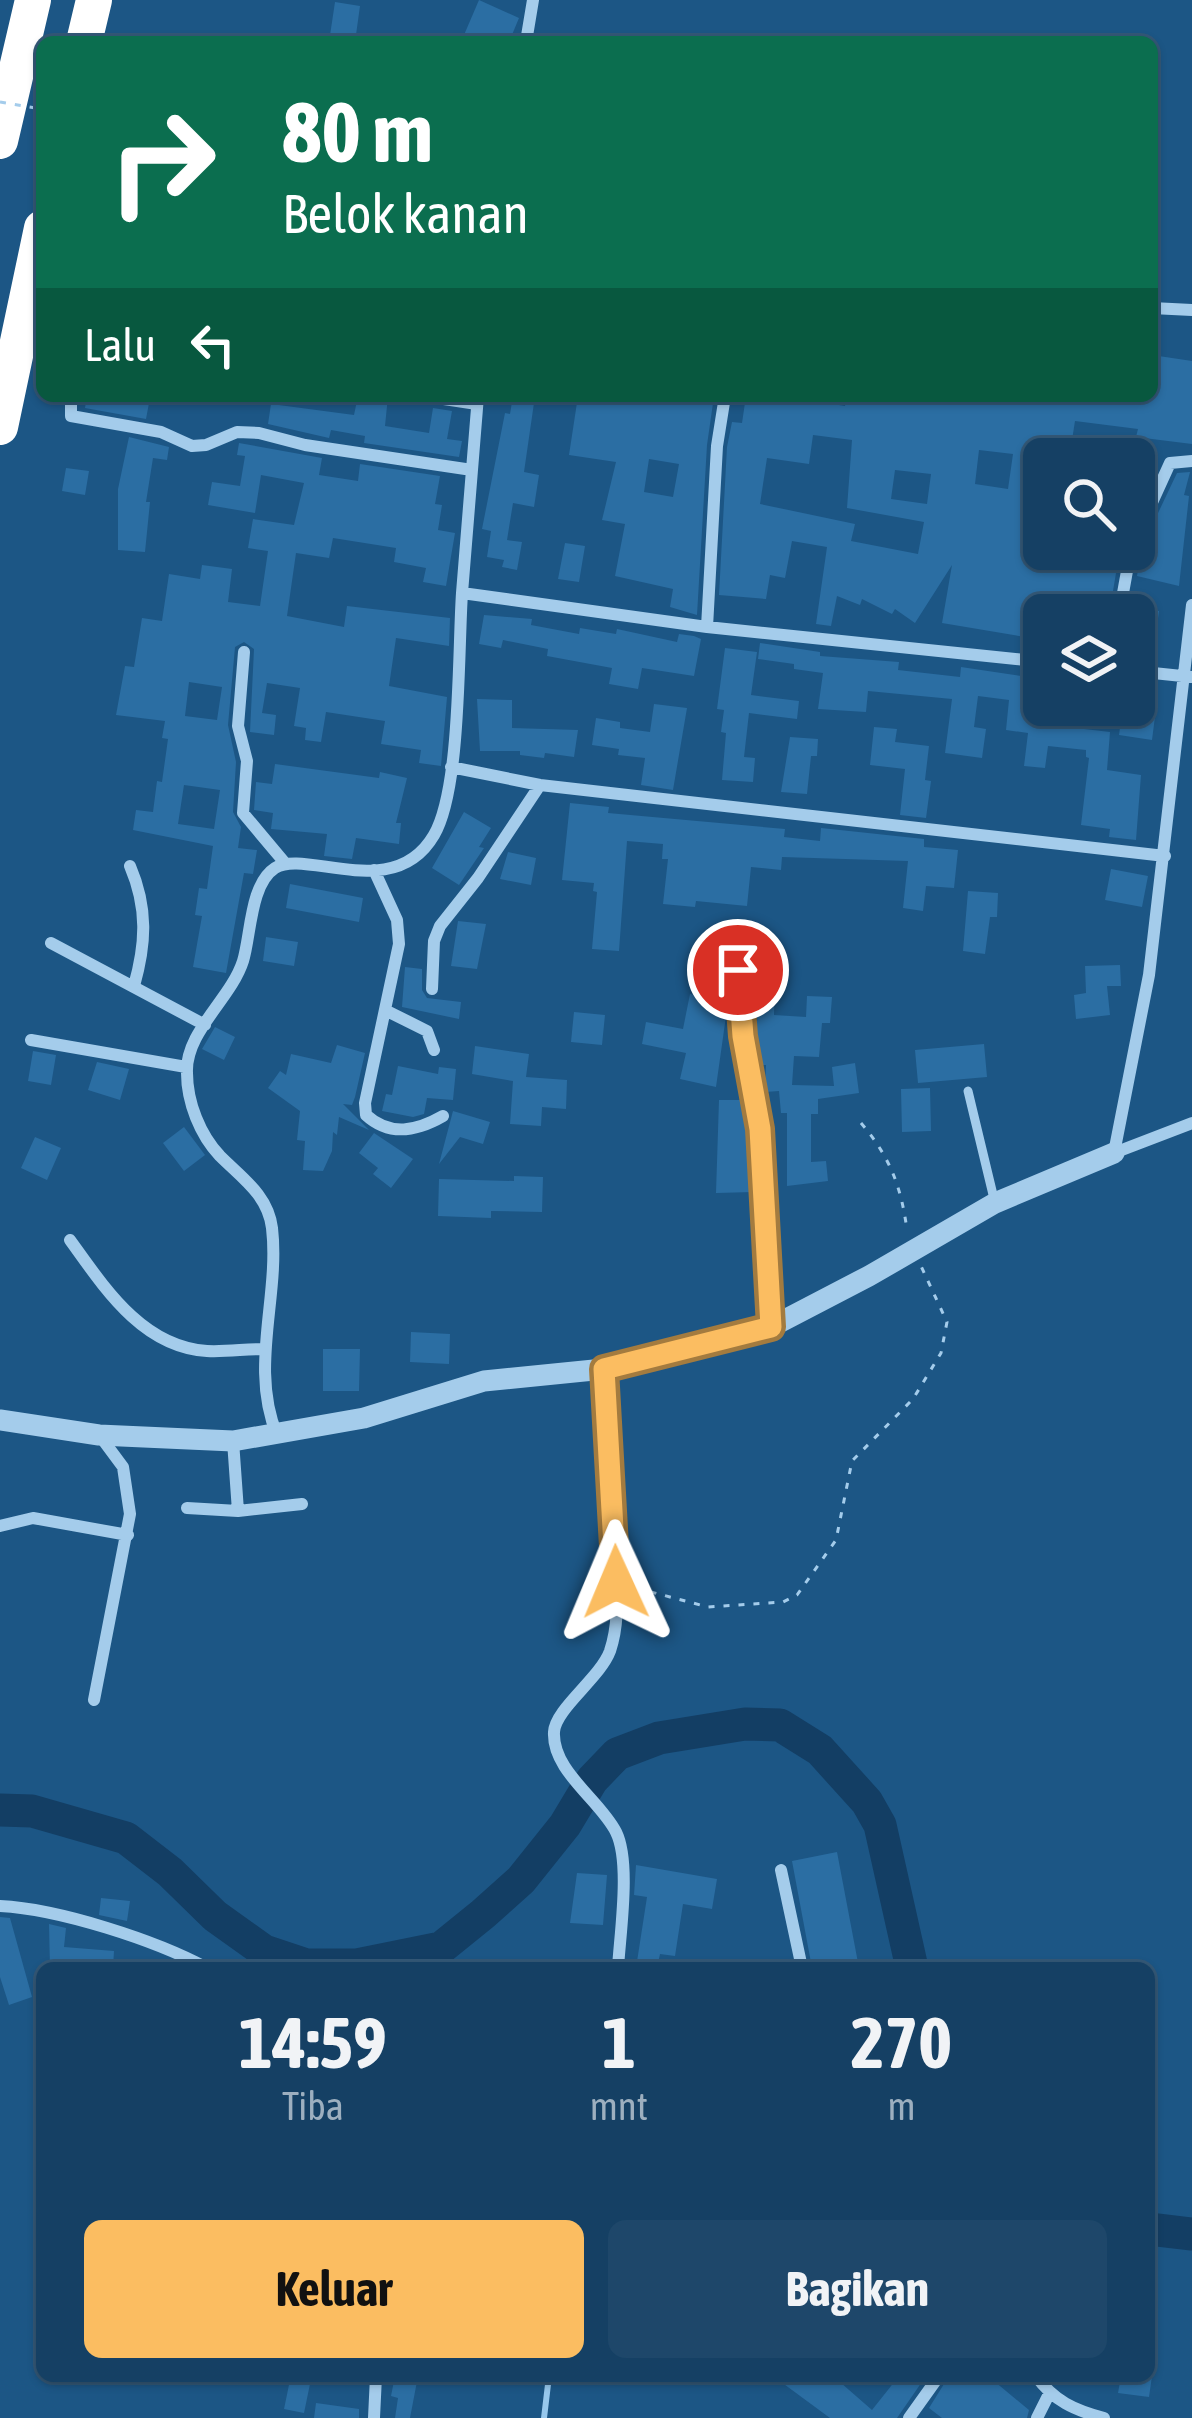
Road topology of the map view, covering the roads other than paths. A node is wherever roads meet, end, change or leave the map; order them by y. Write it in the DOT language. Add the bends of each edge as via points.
graph roads {
  1 [pos="33,0"];
  2 [pos="94,0"];
  3 [pos="533,0"];
  4 [pos="85,36"];
  5 [pos="527,36"];
  6 [pos="0,141"];
  7 [pos="36,256"];
  8 [pos="1158,308"];
  9 [pos="1192,310"];
  10 [pos="71,402"];
  11 [pos="478,402"];
  12 [pos="723,402"];
  13 [pos="0,427"];
  14 [pos="1192,461"];
  15 [pos="472,470"];
  16 [pos="1155,496"];
  17 [pos="462,593"];
  18 [pos="1192,605"];
  19 [pos="707,627"];
  20 [pos="244,652"];
  21 [pos="1023,660"];
  22 [pos="1155,673"];
  23 [pos="1188,677"];
  24 [pos="452,767"];
  25 [pos="540,784"];
  26 [pos="1165,856"];
  27 [pos="285,863"];
  28 [pos="130,866"];
  29 [pos="374,870"];
  30 [pos="741,931"];
  31 [pos="51,943"];
  32 [pos="134,986"];
  33 [pos="432,989"];
  34 [pos="385,1010"];
  35 [pos="206,1025"];
  36 [pos="31,1040"];
  37 [pos="434,1050"];
  38 [pos="186,1067"];
  39 [pos="968,1091"];
  40 [pos="442,1116"];
  41 [pos="1192,1124"];
  42 [pos="1114,1153"];
  43 [pos="995,1204"];
  44 [pos="70,1240"];
  45 [pos="771,1327"];
  46 [pos="264,1348"];
  47 [pos="604,1369"];
  48 [pos="0,1420"];
  49 [pos="99,1435"];
  50 [pos="277,1436"];
  51 [pos="232,1441"];
  52 [pos="302,1504"];
  53 [pos="187,1508"];
  54 [pos="238,1511"];
  55 [pos="0,1526"];
  56 [pos="128,1535"];
  57 [pos="94,1700"];
  58 [pos="781,1870"];
  59 [pos="0,1906"];
  60 [pos="196,1962"];
  61 [pos="618,1962"];
  62 [pos="800,1962"];
  63 [pos="376,2382"];
  64 [pos="935,2382"];
  65 [pos="1040,2382"];
  66 [pos="1049,2395"];
  67 [pos="374,2418"];
  68 [pos="909,2418"];
  69 [pos="1037,2418"];
  70 [pos="1104,2418"];
  1 -- 6 [label="highway"];
  2 -- 4 [label="highway"];
  3 -- 5 [label="street"];
  7 -- 13 [label="highway"];
  8 -- 9 [label="street"];
  10 -- 15 [label="street" via="71,416 192,446 259,433"];
  11 -- 15 [label="street"];
  12 -- 19 [label="street"];
  14 -- 16 [label="street" via="1170,464"];
  15 -- 17 [label="street"];
  17 -- 19 [label="street"];
  17 -- 24 [label="street"];
  18 -- 23 [label="street"];
  19 -- 21 [label="street"];
  20 -- 27 [label="street" via="243,813"];
  22 -- 23 [label="street"];
  23 -- 26 [label="street"];
  24 -- 25 [label="street"];
  24 -- 29 [label="street" via="433,838 402,864"];
  25 -- 26 [label="street"];
  25 -- 33 [label="street" via="436,934"];
  26 -- 42 [label="street"];
  27 -- 29 [label="street"];
  27 -- 35 [label="street" via="268,874 242,963"];
  28 -- 32 [label="street" via="145,928"];
  29 -- 34 [label="street" via="399,944"];
  30 -- 45 [label="street" via="740,1005 760,1129"];
  31 -- 32 [label="street"];
  32 -- 35 [label="street"];
  34 -- 37 [label="street" via="427,1031"];
  34 -- 40 [label="street" via="366,1115 418,1130"];
  35 -- 38 [label="street"];
  36 -- 38 [label="street"];
  38 -- 46 [label="street" via="198,1124 252,1185 272,1225"];
  39 -- 43 [label="lane"];
  41 -- 42 [label="street"];
  42 -- 43 [label="street"];
  43 -- 45 [label="street"];
  44 -- 46 [label="street" via="124,1312 173,1343 203,1351"];
  45 -- 47 [label="street"];
  46 -- 50 [label="street"];
  47 -- 50 [label="street" via="484,1381"];
  47 -- 61 [label="street" via="618,1618 609,1654 555,1726 555,1746 617,1833"];
  48 -- 49 [label="street"];
  49 -- 51 [label="street"];
  49 -- 56 [label="street" via="123,1467"];
  50 -- 51 [label="street"];
  51 -- 54 [label="street"];
  52 -- 54 [label="street"];
  53 -- 54 [label="street"];
  55 -- 56 [label="street" via="33,1518"];
  56 -- 57 [label="street"];
  58 -- 62 [label="street"];
  59 -- 60 [label="street" via="58,1915"];
  63 -- 67 [label="street"];
  64 -- 68 [label="street"];
  65 -- 66 [label="street"];
  66 -- 69 [label="street"];
  66 -- 70 [label="street"];
}
